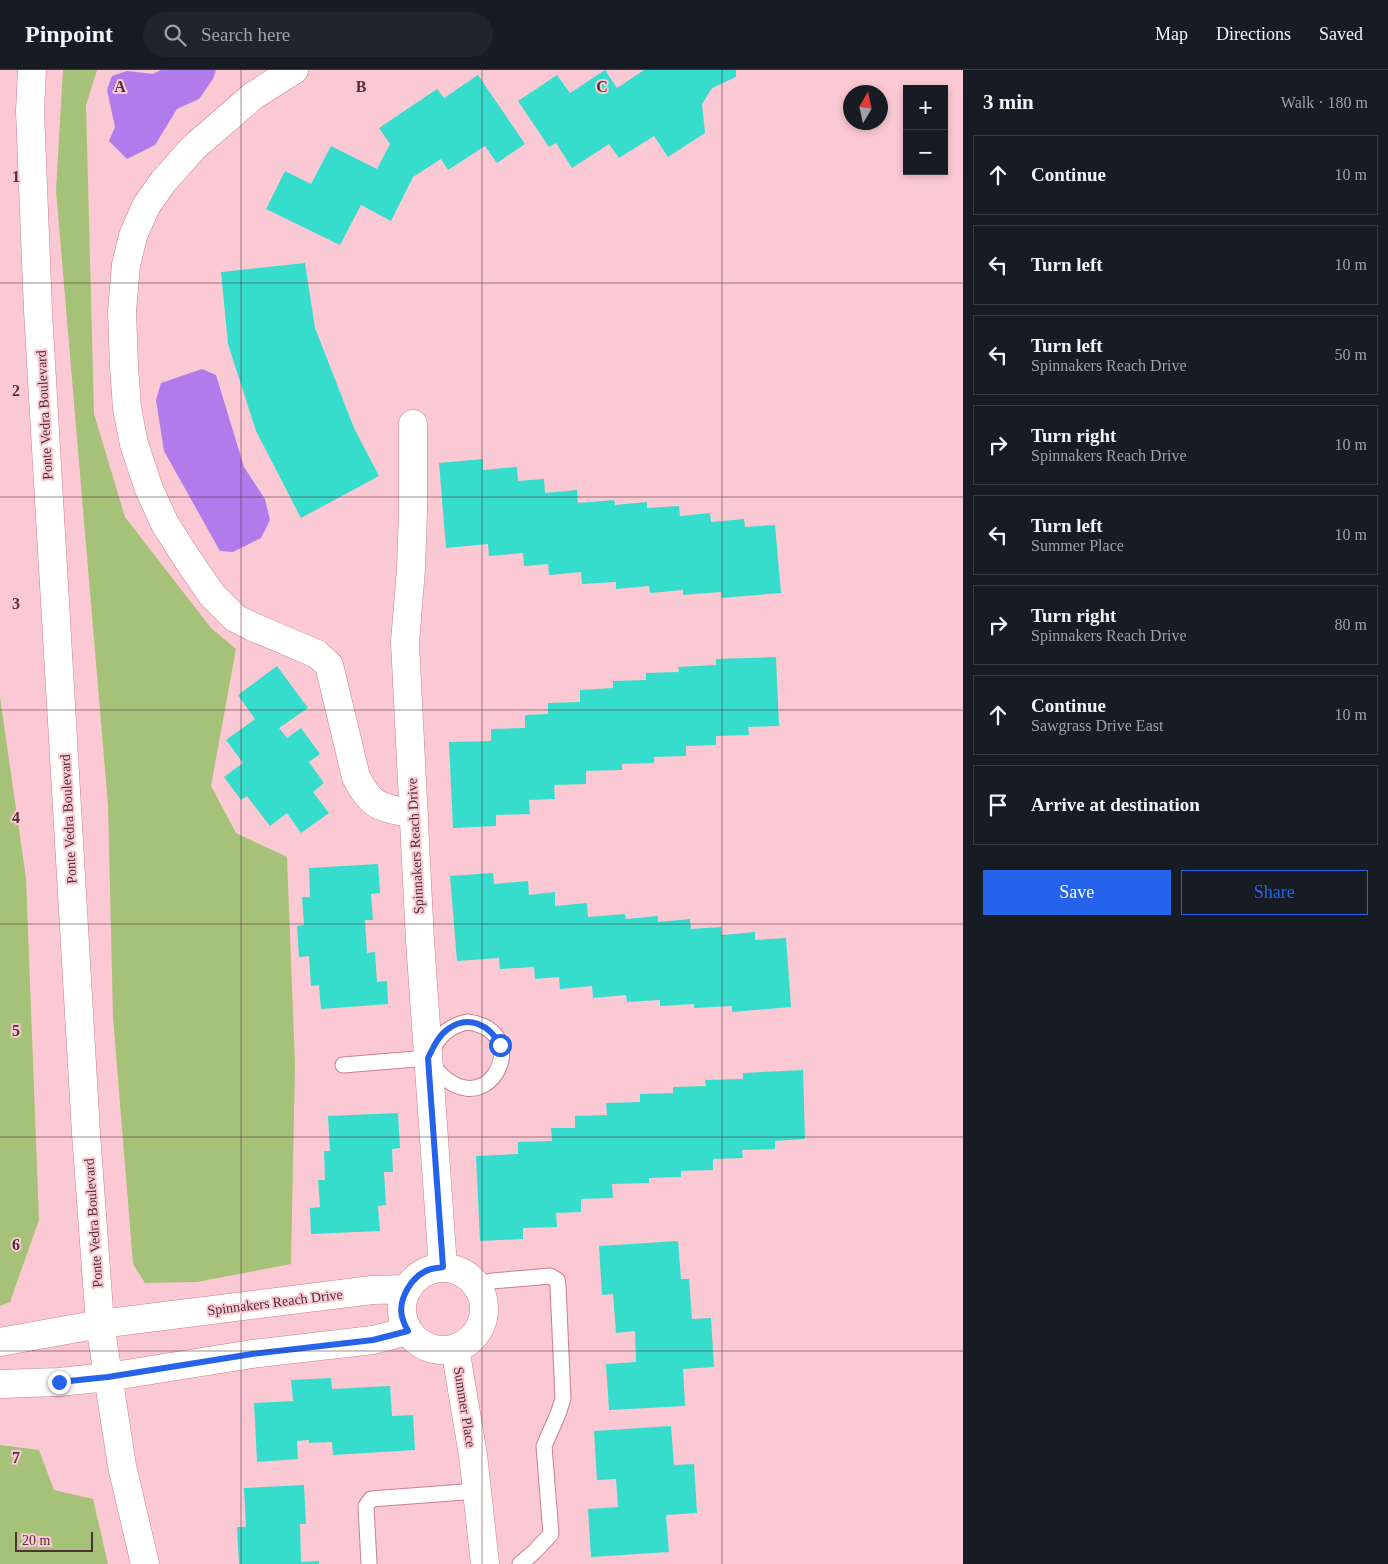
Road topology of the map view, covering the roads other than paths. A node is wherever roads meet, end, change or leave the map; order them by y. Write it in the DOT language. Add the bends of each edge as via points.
graph roads {
  1 [pos="32,70"];
  2 [pos="294,70"];
  3 [pos="414,424"];
  4 [pos="414,814"];
  5 [pos="428,1058"];
  6 [pos="343,1065"];
  7 [pos="443,1267"];
  8 [pos="477,1284"];
  9 [pos="408,1289"];
  10 [pos="100,1324"];
  11 [pos="408,1331"];
  12 [pos="0,1342"];
  13 [pos="455,1348"];
  14 [pos="108,1377"];
  15 [pos="0,1384"];
  16 [pos="477,1491"];
  17 [pos="145,1564"];
  18 [pos="369,1564"];
  19 [pos="485,1564"];
  20 [pos="520,1564"];
  1 -- 10 [label="street, Ponte Vedra Boulevard" via="30,112 38,311"];
  2 -- 4 [label="street" via="253,96 193,148 146,206 133,236 126,265 122,311 127,408 134,444 149,489 165,524 212,595 235,618 317,654 328,665 356,777 364,793 382,807"];
  3 -- 4 [label="street, Spinnakers Reach Drive" via="411,560 405,642"];
  4 -- 5 [label="street, Spinnakers Reach Drive"];
  5 -- 5 [label="lane" via="448,1029 467,1022 488,1028 495,1035 502,1056 494,1076 475,1088 453,1085 437,1072"];
  5 -- 6 [label="lane"];
  5 -- 7 [label="street, Spinnakers Reach Drive"];
  7 -- 8 [label="street" via="458,1271"];
  7 -- 9 [label="street" via="430,1269 414,1279"];
  8 -- 13 [label="street" via="483,1300 483,1316 477,1331 467,1342"];
  8 -- 20 [label="lane" via="550,1276 557,1280 558,1286 563,1399 544,1446 551,1534"];
  9 -- 10 [label="street, Spinnakers Reach Drive" via="372,1290"];
  9 -- 11 [label="street" via="402,1303 402,1319"];
  10 -- 12 [label="street, Spinnakers Reach Drive"];
  10 -- 14 [label="street, Ponte Vedra Boulevard"];
  11 -- 13 [label="street, Summer Place" via="418,1343 446,1350"];
  11 -- 14 [label="street" via="373,1340 252,1354"];
  13 -- 16 [label="street, Summer Place"];
  14 -- 15 [label="street"];
  14 -- 17 [label="street, Ponte Vedra Boulevard" via="122,1466"];
  16 -- 18 [label="lane" via="371,1499 366,1506"];
  16 -- 19 [label="street, Summer Place"];
}
